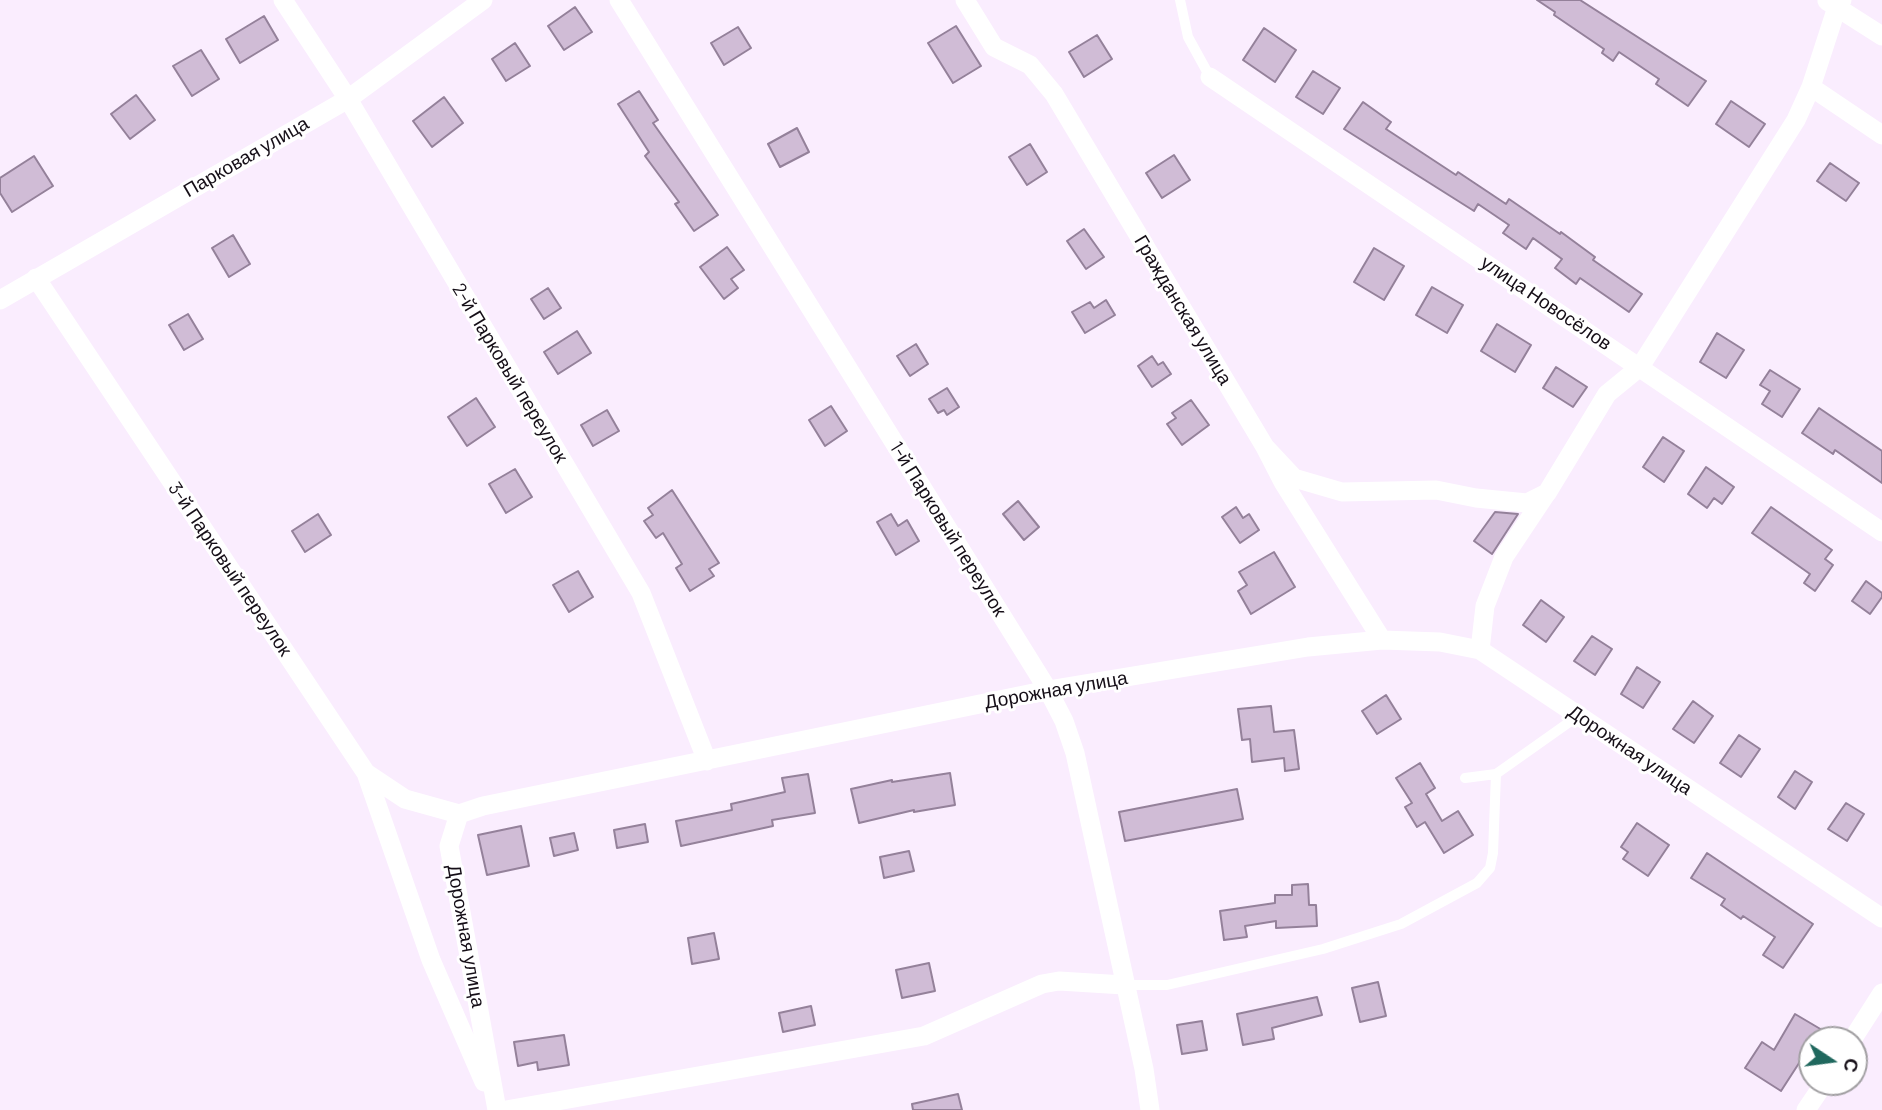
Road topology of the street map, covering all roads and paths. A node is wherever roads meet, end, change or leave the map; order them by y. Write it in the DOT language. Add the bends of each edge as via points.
graph roads {
  1 [pos="282,0"];
  2 [pos="483,0"];
  3 [pos="619,0"];
  4 [pos="965,0"];
  5 [pos="1180,0"];
  6 [pos="1835,2"];
  7 [pos="1882,36"];
  8 [pos="1210,77"];
  9 [pos="1811,87"];
  10 [pos="348,99"];
  11 [pos="1882,135"];
  12 [pos="36,278"];
  13 [pos="0,300"];
  14 [pos="1640,367"];
  15 [pos="1265,447"];
  16 [pos="1547,493"];
  17 [pos="1882,532"];
  18 [pos="1382,640"];
  19 [pos="1480,650"];
  20 [pos="1048,690"];
  21 [pos="1578,716"];
  22 [pos="707,761"];
  23 [pos="366,773"];
  24 [pos="1496,774"];
  25 [pos="1465,779"];
  26 [pos="459,814"];
  27 [pos="1882,918"];
  28 [pos="1124,985"];
  29 [pos="1882,993"];
  30 [pos="1861,1026"];
  31 [pos="497,1110"];
  32 [pos="506,1110"];
  33 [pos="1150,1110"];
  1 -- 10 [label="street, 2-й Парковый переулок"];
  2 -- 10 [label="street, Парковая улица"];
  3 -- 20 [label="street, 1-й Парковый переулок"];
  4 -- 15 [label="street, Гражданская улица" via="994,47 1030,65 1054,94"];
  5 -- 8 [label="lane" via="1188,37"];
  6 -- 7 [label="street"];
  6 -- 9 [label="street"];
  8 -- 14 [label="street, улица Новосёлов"];
  9 -- 11 [label="street"];
  9 -- 14 [label="street" via="1796,120"];
  10 -- 12 [label="street, Парковая улица"];
  10 -- 22 [label="street, 2-й Парковый переулок" via="641,593"];
  12 -- 13 [label="street, Парковая улица"];
  12 -- 23 [label="street, 3-й Парковый переулок"];
  14 -- 16 [label="street" via="1607,394"];
  14 -- 17 [label="street, улица Новосёлов"];
  15 -- 16 [label="street" via="1294,478 1342,492 1436,489 1527,503"];
  15 -- 18 [label="street, Гражданская улица"];
  16 -- 19 [label="street" via="1504,557 1485,606"];
  18 -- 19 [label="street, Дорожная улица" via="1440,642"];
  18 -- 20 [label="street, Дорожная улица" via="1308,647"];
  19 -- 21 [label="street, Дорожная улица"];
  20 -- 22 [label="street, Дорожная улица"];
  20 -- 28 [label="street, 1-й Парковый переулок" via="1075,753"];
  21 -- 24 [label="lane"];
  21 -- 27 [label="street, Дорожная улица"];
  22 -- 26 [label="street, Дорожная улица"];
  23 -- 26 [label="street, 3-й Парковый переулок" via="405,799"];
  23 -- 31 [label="street" via="431,960"];
  24 -- 25 [label="lane"];
  24 -- 28 [label="lane" via="1493,853 1490,868 1477,883 1401,924 1323,949 1167,985"];
  26 -- 31 [label="street, Дорожная улица" via="449,846"];
  28 -- 32 [label="street" via="1042,984 924,1036"];
  28 -- 33 [label="street, 1-й Парковый переулок"];
  29 -- 30 [label="street"];
}
